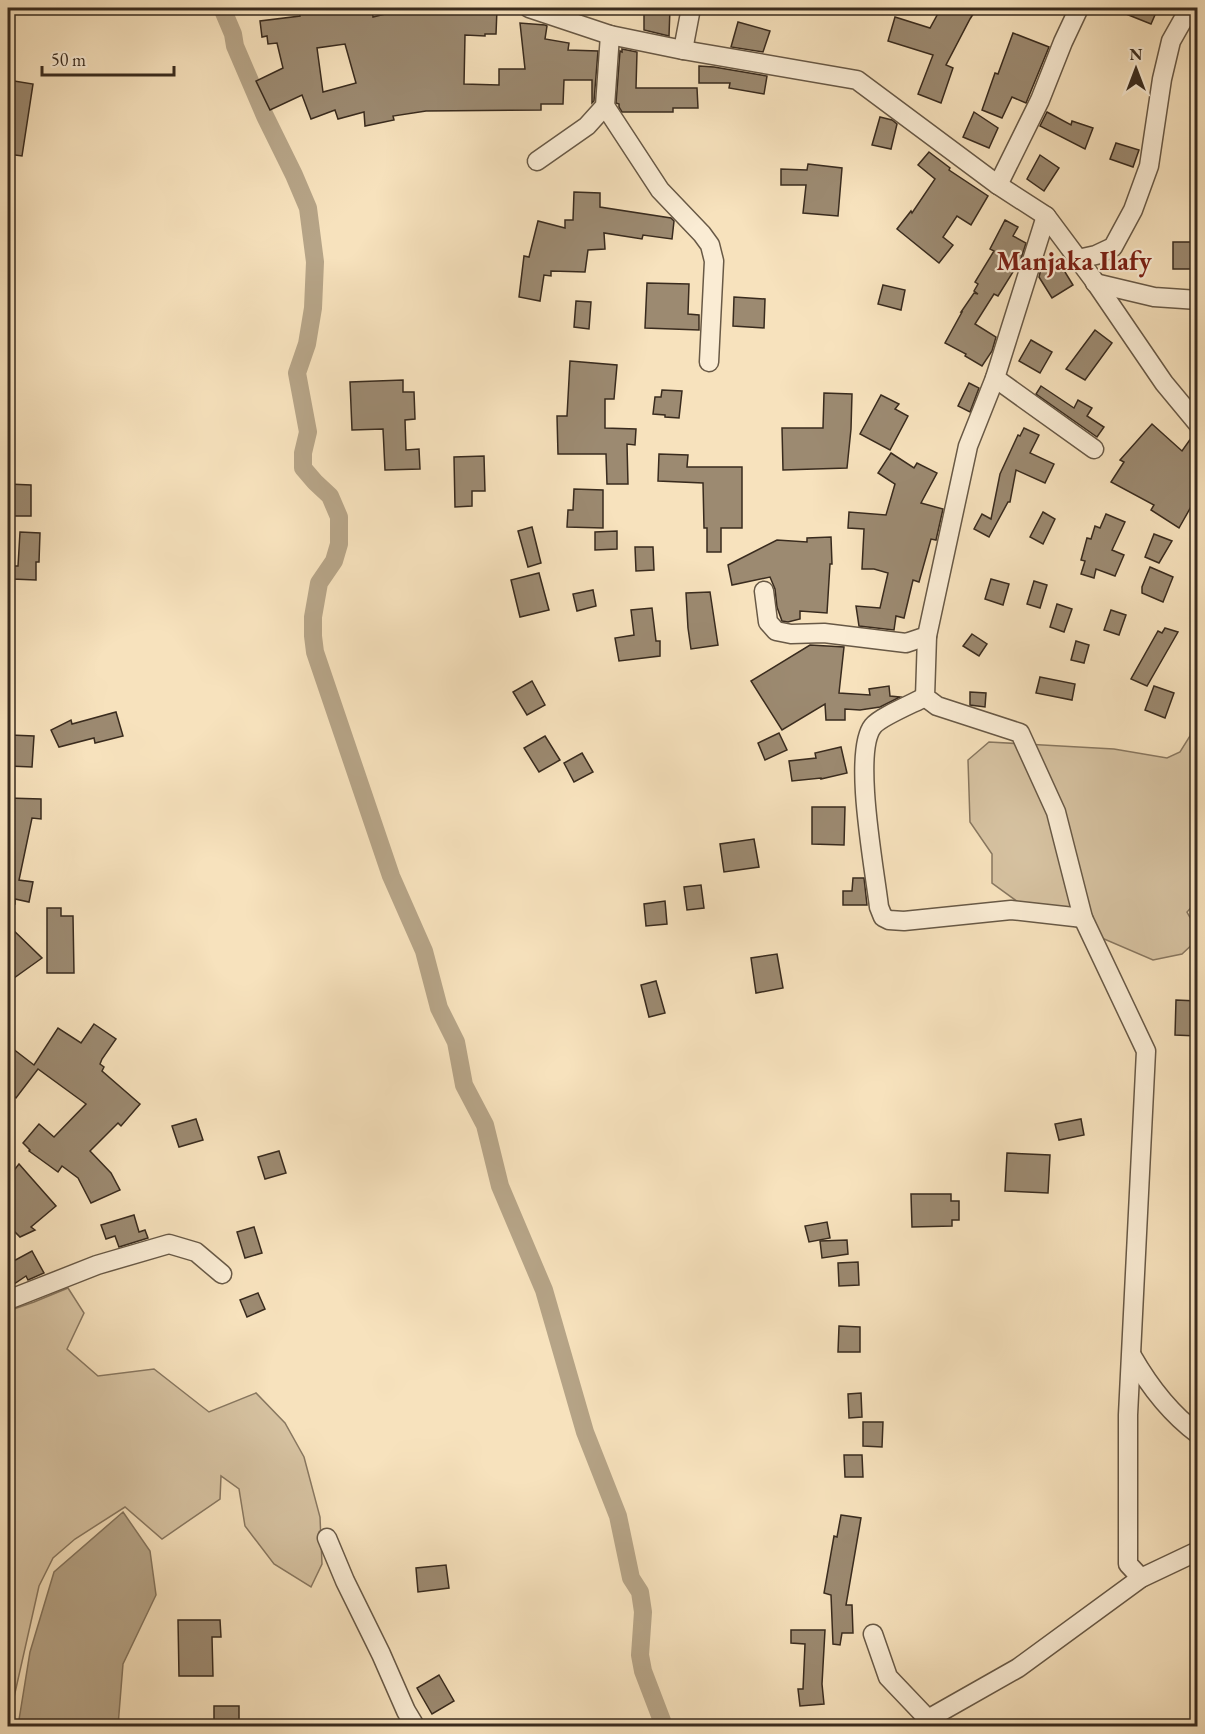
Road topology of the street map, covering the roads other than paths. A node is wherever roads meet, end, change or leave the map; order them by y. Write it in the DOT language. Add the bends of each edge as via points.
graph roads {
  1 [pos="528,8"];
  2 [pos="691,8"];
  3 [pos="1078,8"];
  4 [pos="1197,13"];
  5 [pos="610,35"];
  6 [pos="683,50"];
  7 [pos="605,106"];
  8 [pos="537,161"];
  9 [pos="998,185"];
  10 [pos="1046,216"];
  11 [pos="1078,259"];
  12 [pos="1095,283"];
  13 [pos="1197,300"];
  14 [pos="709,362"];
  15 [pos="995,378"];
  16 [pos="1197,424"];
  17 [pos="1094,449"];
  18 [pos="764,591"];
  19 [pos="927,636"];
  20 [pos="925,697"];
  21 [pos="1083,918"];
  22 [pos="222,1274"];
  23 [pos="8,1300"];
  24 [pos="1131,1355"];
  25 [pos="1197,1434"];
  26 [pos="327,1538"];
  27 [pos="1197,1551"];
  28 [pos="1141,1578"];
  29 [pos="873,1635"];
  30 [pos="415,1726"];
  1 -- 5 [label="street"];
  2 -- 6 [label="street"];
  3 -- 9 [label="street" via="1040,100"];
  4 -- 11 [label="street" via="1184,18 1171,42 1149,166 1133,210 1113,247"];
  5 -- 6 [label="street"];
  5 -- 7 [label="street"];
  6 -- 9 [label="street" via="856,80"];
  7 -- 8 [label="street" via="587,126"];
  7 -- 14 [label="street" via="660,190 710,245 714,261"];
  9 -- 10 [label="street"];
  10 -- 11 [label="street"];
  10 -- 15 [label="street"];
  11 -- 12 [label="street"];
  12 -- 13 [label="street" via="1154,297"];
  12 -- 16 [label="street"];
  15 -- 17 [label="street"];
  15 -- 19 [label="street" via="968,446"];
  18 -- 19 [label="street" via="768,622 776,631 906,643"];
  19 -- 20 [label="street"];
  20 -- 21 [label="street" via="937,706 1020,733 1056,812"];
  20 -- 21 [label="street" via="875,723 867,734 864,749 864,784 883,917 904,921 1011,910"];
  21 -- 24 [label="street" via="1146,1051"];
  22 -- 23 [label="street" via="196,1252 169,1244"];
  24 -- 25 [label="street" via="1144,1377"];
  24 -- 28 [label="street" via="1128,1564"];
  26 -- 30 [label="street"];
  27 -- 28 [label="street"];
  28 -- 29 [label="street" via="1018,1668 928,1719 888,1677"];
}
